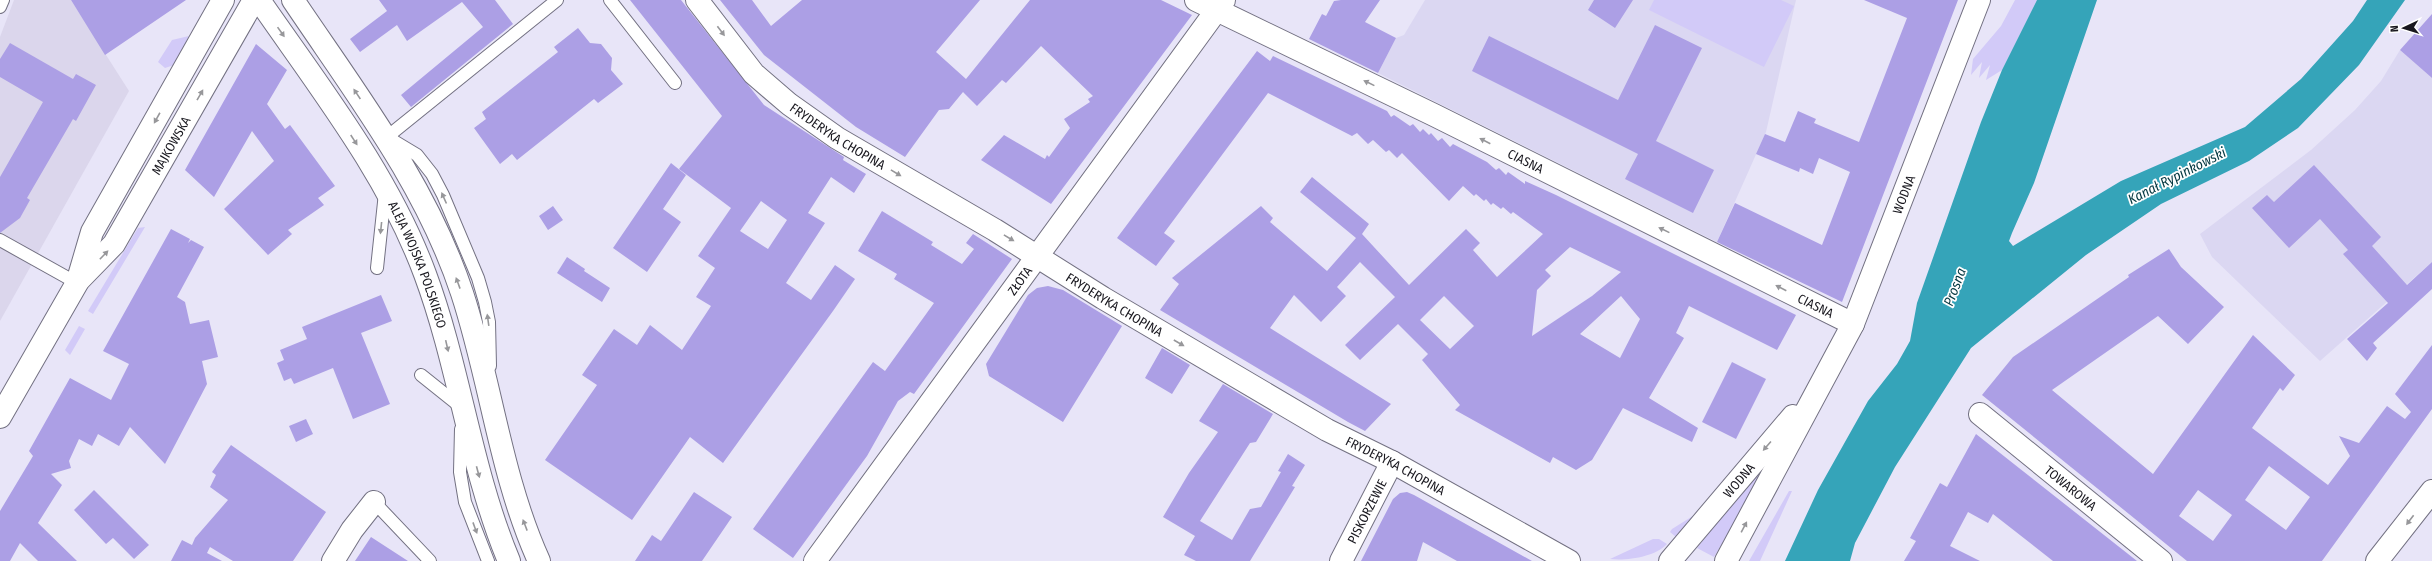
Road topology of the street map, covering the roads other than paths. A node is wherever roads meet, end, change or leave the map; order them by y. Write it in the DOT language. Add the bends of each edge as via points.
graph roads {
  1 [pos="3,0"];
  2 [pos="223,0"];
  3 [pos="254,0"];
  4 [pos="259,0"];
  5 [pos="293,0"];
  6 [pos="557,0"];
  7 [pos="610,0"];
  8 [pos="697,0"];
  9 [pos="1196,0"];
  10 [pos="1979,0"];
  11 [pos="1220,5"];
  12 [pos="0,7"];
  13 [pos="675,83"];
  14 [pos="387,137"];
  15 [pos="385,190"];
  16 [pos="0,240"];
  17 [pos="1037,255"];
  18 [pos="377,268"];
  19 [pos="77,282"];
  20 [pos="1853,324"];
  21 [pos="421,375"];
  22 [pos="1820,385"];
  23 [pos="462,407"];
  24 [pos="1980,414"];
  25 [pos="0,417"];
  26 [pos="1392,462"];
  27 [pos="2432,491"];
  28 [pos="374,502"];
  29 [pos="2383,557"];
  30 [pos="1669,560"];
  31 [pos="333,561"];
  32 [pos="430,561"];
  33 [pos="488,561"];
  34 [pos="509,561"];
  35 [pos="539,561"];
  36 [pos="815,561"];
  37 [pos="1341,561"];
  38 [pos="1570,561"];
  39 [pos="1726,561"];
  40 [pos="2161,561"];
  1 -- 12 [label="lane"];
  2 -- 19 [label="street, MAJKOWSKA, one-way" via="92,232"];
  19 -- 3 [label="street, MAJKOWSKA, one-way" via="114,244"];
  4 -- 15 [label="street, ALEJA WOJSKA POLSKIEGO, one-way"];
  14 -- 5 [label="street, one-way"];
  6 -- 14 [label="lane"];
  7 -- 13 [label="lane"];
  8 -- 17 [label="street, FRYDERYKA CHOPINA, one-way" via="754,74 789,104 837,138"];
  9 -- 11 [label="street, CIASNA"];
  10 -- 20 [label="street, WODNA"];
  11 -- 17 [label="street, ZŁOTA"];
  20 -- 11 [label="street, CIASNA, one-way" via="1441,119"];
  35 -- 14 [label="street, one-way" via="510,483 472,328 451,263 424,203"];
  15 -- 18 [label="lane, one-way"];
  15 -- 23 [label="street, ALEJA WOJSKA POLSKIEGO, one-way" via="414,246 430,287 445,335"];
  16 -- 19 [label="lane"];
  17 -- 26 [label="street, FRYDERYKA CHOPINA, one-way" via="1102,298 1327,430"];
  17 -- 36 [label="street, ZŁOTA"];
  19 -- 25 [label="street, MAJKOWSKA"];
  20 -- 22 [label="street, WODNA"];
  21 -- 23 [label="lane"];
  22 -- 30 [label="street, WODNA, one-way"];
  39 -- 22 [label="street, WODNA, one-way"];
  23 -- 33 [label="lane, one-way" via="460,472 465,502"];
  23 -- 34 [label="street, ALEJA WOJSKA POLSKIEGO, one-way" via="483,492"];
  24 -- 40 [label="street, TOWAROWA"];
  26 -- 37 [label="street, PISKORZEWIE"];
  26 -- 38 [label="street, FRYDERYKA CHOPINA"];
  27 -- 29 [label="street, one-way"];
  28 -- 31 [label="street" via="352,530"];
  28 -- 32 [label="lane"];
}
